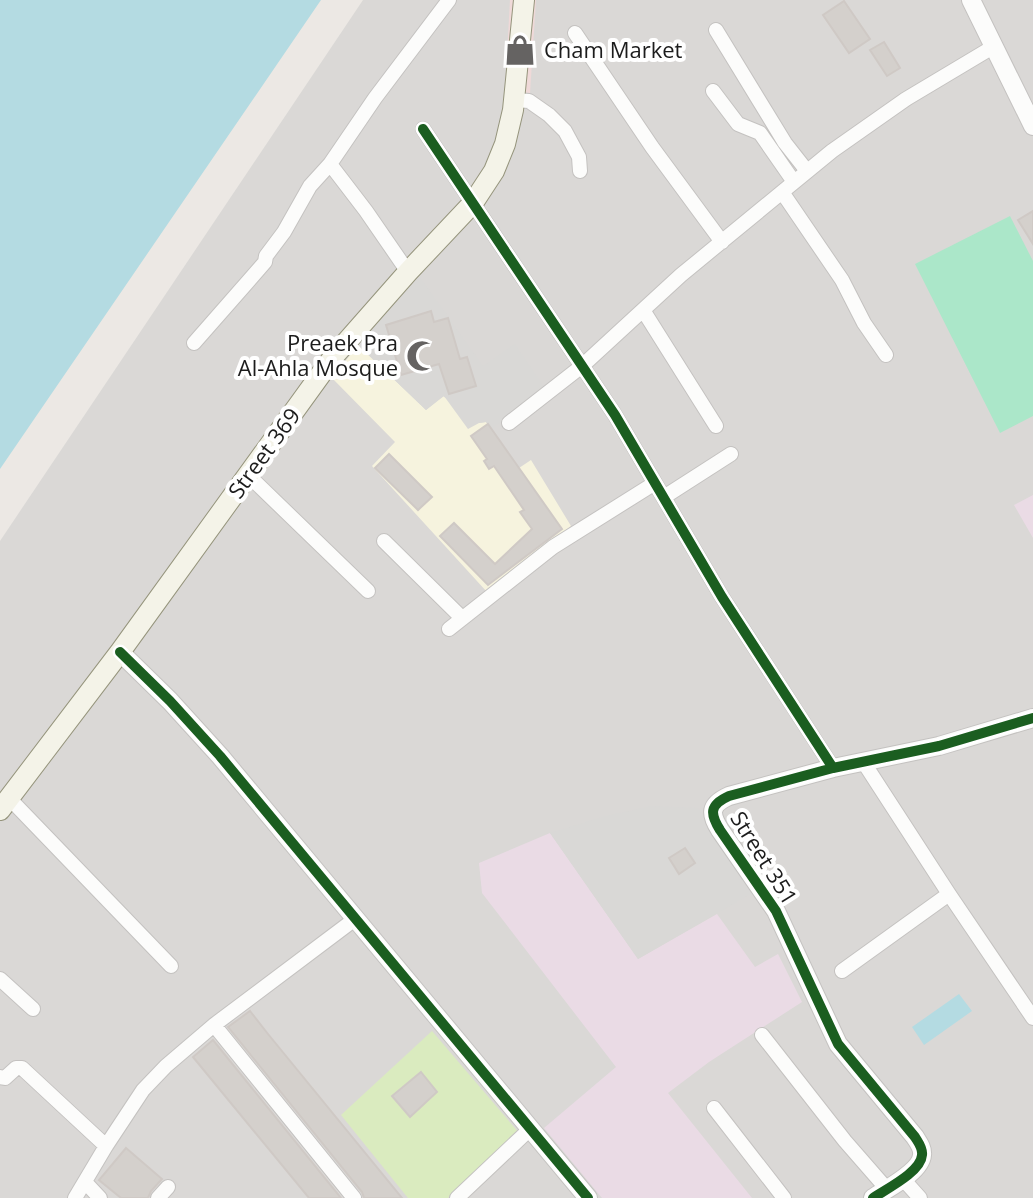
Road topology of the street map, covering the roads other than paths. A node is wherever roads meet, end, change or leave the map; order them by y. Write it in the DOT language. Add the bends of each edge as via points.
graph roads {
  1 [pos="449,0"];
  2 [pos="524,0"];
  3 [pos="971,0"];
  4 [pos="716,30"];
  5 [pos="575,33"];
  6 [pos="993,47"];
  7 [pos="713,91"];
  8 [pos="515,100"];
  9 [pos="1033,126"];
  10 [pos="423,129"];
  11 [pos="330,164"];
  12 [pos="580,171"];
  13 [pos="807,171"];
  14 [pos="788,187"];
  15 [pos="473,203"];
  16 [pos="722,242"];
  17 [pos="408,272"];
  18 [pos="643,310"];
  19 [pos="194,343"];
  20 [pos="886,355"];
  21 [pos="582,366"];
  22 [pos="509,423"];
  23 [pos="716,426"];
  24 [pos="731,454"];
  25 [pos="248,475"];
  26 [pos="655,483"];
  27 [pos="664,497"];
  28 [pos="384,541"];
  29 [pos="368,591"];
  30 [pos="462,618"];
  31 [pos="449,629"];
  32 [pos="120,652"];
  33 [pos="1033,718"];
  34 [pos="864,763"];
  35 [pos="833,768"];
  36 [pos="5,804"];
  37 [pos="949,894"];
  38 [pos="355,919"];
  39 [pos="171,966"];
  40 [pos="842,971"];
  41 [pos="0,979"];
  42 [pos="33,1009"];
  43 [pos="1033,1018"];
  44 [pos="214,1025"];
  45 [pos="762,1035"];
  46 [pos="0,1077"];
  47 [pos="714,1108"];
  48 [pos="530,1129"];
  49 [pos="106,1146"];
  50 [pos="85,1182"];
  51 [pos="887,1188"];
  52 [pos="75,1198"];
  53 [pos="100,1198"];
  54 [pos="354,1198"];
  55 [pos="457,1198"];
  56 [pos="588,1198"];
  57 [pos="784,1198"];
  58 [pos="920,1198"];
  1 -- 11 [label="street"];
  2 -- 8 [label="main road, Street 369"];
  3 -- 6 [label="street"];
  4 -- 13 [label="street"];
  5 -- 16 [label="street"];
  6 -- 9 [label="street"];
  6 -- 13 [label="street" via="906,99"];
  7 -- 14 [label="street" via="738,124 760,133"];
  8 -- 12 [label="street" via="529,101 565,131"];
  8 -- 15 [label="main road, Street 369" via="494,171"];
  10 -- 15 [label="street"];
  11 -- 17 [label="street"];
  11 -- 19 [label="street" via="310,186 265,262"];
  13 -- 14 [label="street"];
  14 -- 16 [label="street"];
  14 -- 20 [label="street"];
  15 -- 17 [label="main road, Street 369"];
  15 -- 21 [label="street"];
  16 -- 18 [label="street"];
  17 -- 25 [label="main road, Street 369" via="334,356"];
  18 -- 21 [label="street"];
  18 -- 23 [label="street"];
  21 -- 22 [label="street"];
  21 -- 26 [label="street"];
  24 -- 27 [label="street"];
  25 -- 29 [label="street"];
  25 -- 32 [label="main road, Street 369"];
  26 -- 27 [label="street"];
  26 -- 30 [label="street" via="553,547"];
  27 -- 35 [label="street"];
  28 -- 30 [label="street"];
  30 -- 31 [label="street"];
  32 -- 36 [label="main road, Street 369"];
  32 -- 38 [label="street" via="220,756"];
  33 -- 34 [label="street, Street 351"];
  34 -- 35 [label="street, Street 351"];
  34 -- 37 [label="street"];
  35 -- 51 [label="street, Street 351" via="729,796 718,801 713,813 776,911 838,1044 922,1149 919,1164"];
  36 -- 39 [label="street"];
  37 -- 40 [label="street"];
  37 -- 43 [label="street"];
  38 -- 44 [label="street"];
  38 -- 48 [label="street"];
  41 -- 42 [label="street"];
  44 -- 49 [label="street" via="143,1090"];
  44 -- 54 [label="street"];
  45 -- 51 [label="street"];
  46 -- 49 [label="street" via="22,1068"];
  47 -- 57 [label="street"];
  48 -- 55 [label="street"];
  48 -- 56 [label="street"];
  49 -- 50 [label="street"];
  50 -- 52 [label="street"];
  50 -- 53 [label="street"];
  51 -- 58 [label="street"];
}
